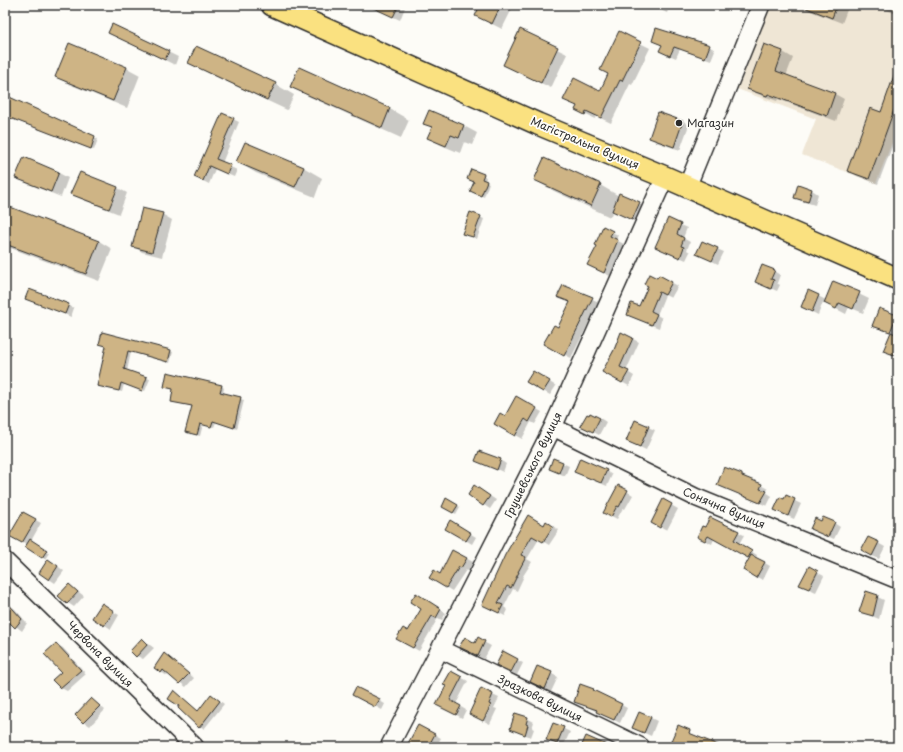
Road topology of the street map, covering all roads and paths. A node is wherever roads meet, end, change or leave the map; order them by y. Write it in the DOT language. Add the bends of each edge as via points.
graph roads {
  1 [pos="272,5"];
  2 [pos="761,5"];
  3 [pos="665,177"];
  4 [pos="687,187"];
  5 [pos="898,279"];
  6 [pos="553,427"];
  7 [pos="5,561"];
  8 [pos="898,580"];
  9 [pos="440,650"];
  10 [pos="195,747"];
  11 [pos="389,747"];
  12 [pos="641,747"];
  1 -- 3 [label="main road, Магістральна вулиця" via="538,124"];
  2 -- 4 [label="street"];
  3 -- 4 [label="main road, Магістральна вулиця"];
  3 -- 6 [label="street, Грушевського вулиця"];
  4 -- 5 [label="main road, Магістральна вулиця"];
  6 -- 8 [label="street, Сонячна вулиця" via="695,497"];
  6 -- 9 [label="street, Грушевського вулиця"];
  7 -- 10 [label="street, Червона вулиця"];
  9 -- 11 [label="street, Грушевського вулиця"];
  9 -- 12 [label="street, Зразкова вулиця"];
}
